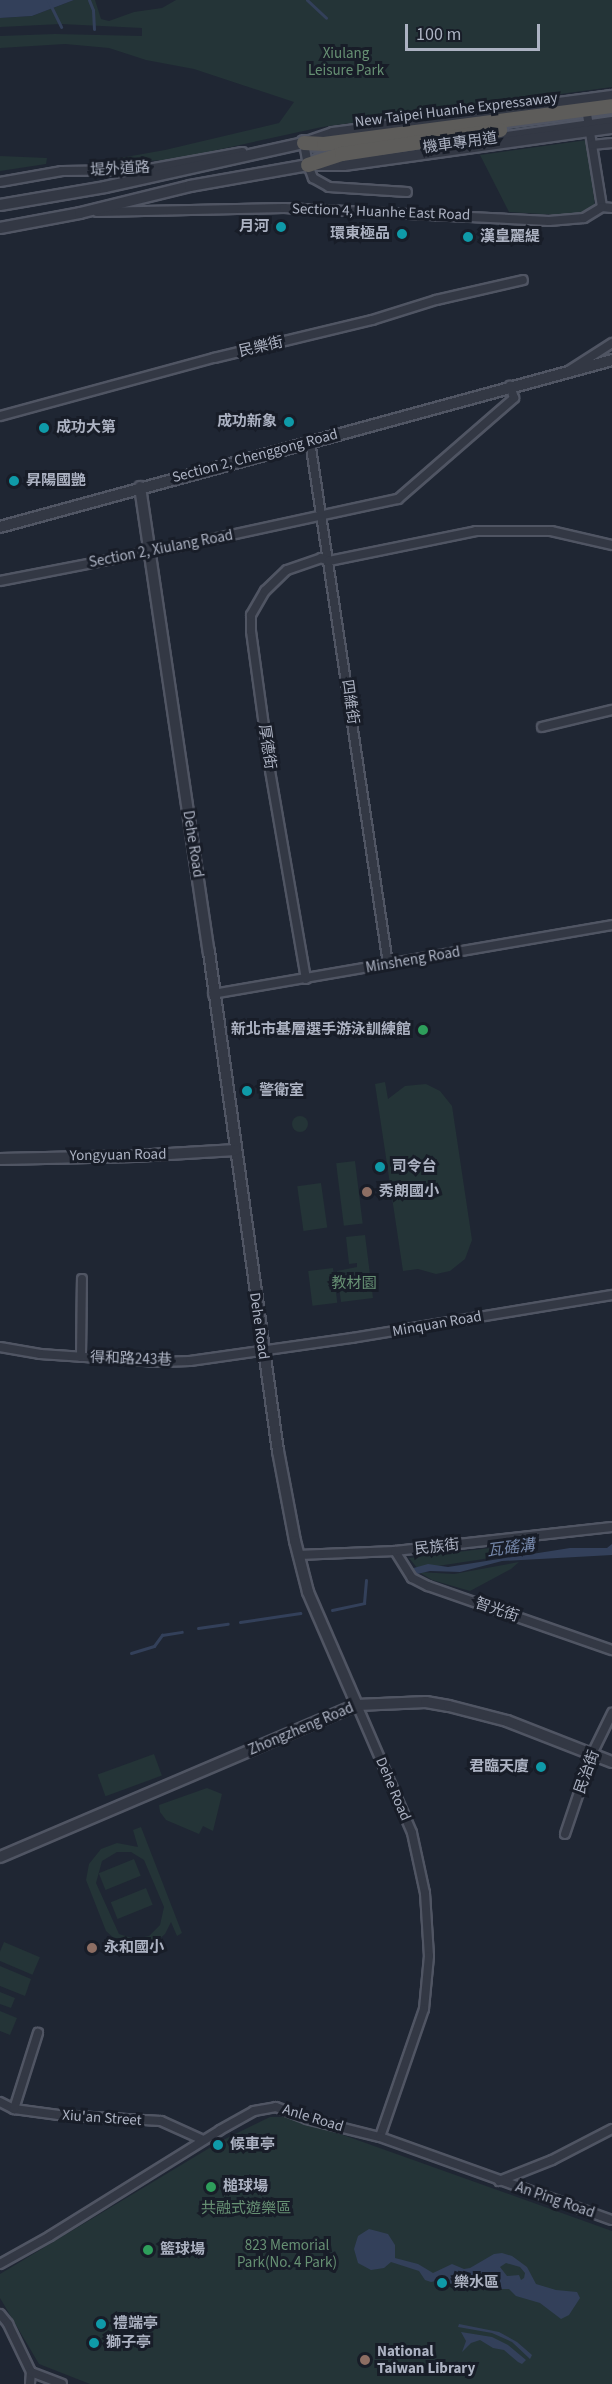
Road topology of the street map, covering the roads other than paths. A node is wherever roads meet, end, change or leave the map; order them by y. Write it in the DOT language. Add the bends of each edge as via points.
graph roads {
  1 [pos="612,96"];
  2 [pos="612,100"];
  3 [pos="612,106"];
  4 [pos="585,112"];
  5 [pos="612,114"];
  6 [pos="612,122"];
  7 [pos="612,128"];
  8 [pos="304,143"];
  9 [pos="612,143"];
  10 [pos="592,145"];
  11 [pos="274,148"];
  12 [pos="308,165"];
  13 [pos="0,182"];
  14 [pos="407,192"];
  15 [pos="0,205"];
  16 [pos="602,207"];
  17 [pos="612,208"];
  18 [pos="80,213"];
  19 [pos="0,228"];
  20 [pos="523,280"];
  21 [pos="612,344"];
  22 [pos="612,360"];
  23 [pos="570,370"];
  24 [pos="510,386"];
  25 [pos="0,416"];
  26 [pos="309,441"];
  27 [pos="140,487"];
  28 [pos="321,516"];
  29 [pos="0,527"];
  30 [pos="612,545"];
  31 [pos="151,551"];
  32 [pos="329,561"];
  33 [pos="0,581"];
  34 [pos="612,710"];
  35 [pos="542,727"];
  36 [pos="612,925"];
  37 [pos="388,964"];
  38 [pos="306,979"];
  39 [pos="213,994"];
  40 [pos="236,1150"];
  41 [pos="0,1159"];
  42 [pos="82,1279"];
  43 [pos="612,1296"];
  44 [pos="0,1347"];
  45 [pos="263,1352"];
  46 [pos="81,1357"];
  47 [pos="612,1527"];
  48 [pos="395,1551"];
  49 [pos="298,1555"];
  50 [pos="612,1650"];
  51 [pos="357,1705"];
  52 [pos="612,1713"];
  53 [pos="592,1754"];
  54 [pos="612,1762"];
  55 [pos="565,1834"];
  56 [pos="0,1857"];
  57 [pos="38,2033"];
  58 [pos="0,2102"];
  59 [pos="14,2109"];
  60 [pos="612,2129"];
  61 [pos="380,2137"];
  62 [pos="203,2140"];
  63 [pos="499,2181"];
  64 [pos="612,2220"];
  65 [pos="0,2264"];
  66 [pos="0,2314"];
  67 [pos="31,2372"];
  68 [pos="30,2384"];
  69 [pos="62,2384"];
  1 -- 4 [label="street"];
  2 -- 4 [label="street"];
  3 -- 4 [label="highway, New Taipei Huanhe Expressaway"];
  4 -- 5 [label="highway, New Taipei Huanhe Expressaway"];
  4 -- 6 [label="street"];
  4 -- 7 [label="street"];
  4 -- 8 [label="highway, New Taipei Huanhe Expressaway" via="324,144"];
  4 -- 10 [label="street"];
  4 -- 12 [label="highway, New Taipei Huanhe Expressaway" via="342,154"];
  8 -- 11 [label="street"];
  8 -- 12 [label="street"];
  9 -- 10 [label="street"];
  10 -- 16 [label="street"];
  11 -- 13 [label="street, 堤外道路" via="143,170 62,171"];
  11 -- 15 [label="street" via="105,187"];
  12 -- 14 [label="street, Section 4, Huanhe East Road" via="314,178 329,187"];
  12 -- 18 [label="street, Section 4, Huanhe East Road" via="190,186"];
  16 -- 17 [label="street"];
  16 -- 18 [label="street, Section 4, Huanhe East Road" via="584,218 549,221 284,208"];
  18 -- 19 [label="street, Section 4, Huanhe East Road"];
  20 -- 25 [label="street, 民樂街"];
  21 -- 23 [label="street"];
  22 -- 23 [label="street, Section 2, Chenggong Road"];
  23 -- 24 [label="street, Section 2, Chenggong Road"];
  24 -- 26 [label="street, Section 2, Chenggong Road"];
  24 -- 28 [label="street, Section 2, Xiulang Road" via="514,398 398,499"];
  26 -- 27 [label="street, Section 2, Chenggong Road"];
  26 -- 28 [label="street, 四維街"];
  27 -- 29 [label="street, Section 2, Chenggong Road"];
  27 -- 31 [label="street, Dehe Road"];
  28 -- 31 [label="street, Section 2, Xiulang Road"];
  28 -- 32 [label="street, 四維街"];
  30 -- 32 [label="street, 厚德街" via="551,531 477,531"];
  31 -- 33 [label="street, Section 2, Xiulang Road"];
  31 -- 39 [label="street, Dehe Road"];
  32 -- 37 [label="street, 四維街"];
  32 -- 38 [label="street, 厚德街" via="321,558 287,570 265,591 251,615 270,770"];
  34 -- 35 [label="street"];
  36 -- 37 [label="street, Minsheng Road"];
  37 -- 38 [label="street, Minsheng Road"];
  38 -- 39 [label="street, Minsheng Road"];
  39 -- 40 [label="street, Dehe Road"];
  40 -- 41 [label="street, Yongyuan Road"];
  40 -- 45 [label="street, Dehe Road"];
  42 -- 46 [label="street"];
  43 -- 45 [label="street, Minquan Road"];
  44 -- 46 [label="street, 得和路243巷"];
  45 -- 46 [label="street, 得和路243巷" via="159,1362"];
  45 -- 49 [label="street, Dehe Road"];
  47 -- 48 [label="street, 民族街"];
  48 -- 49 [label="street, 民族街"];
  48 -- 50 [label="street, 智光街" via="412,1578 428,1586"];
  49 -- 51 [label="street, Dehe Road" via="319,1620"];
  51 -- 53 [label="street, Zhongzheng Road" via="426,1702 449,1706 507,1721"];
  51 -- 56 [label="street, Zhongzheng Road"];
  51 -- 61 [label="street, Dehe Road" via="412,1833 425,1893 429,1956 424,2009"];
  52 -- 53 [label="street, 民治街"];
  53 -- 54 [label="street, Zhongzheng Road"];
  53 -- 55 [label="street, 民治街"];
  57 -- 59 [label="street"];
  58 -- 59 [label="street, Xiu'an Street"];
  59 -- 62 [label="street, Xiu'an Street" via="161,2121"];
  60 -- 63 [label="street" via="552,2160"];
  61 -- 62 [label="street, Anle Road" via="276,2107 254,2111"];
  61 -- 63 [label="street, Anle Road"];
  62 -- 65 [label="street, Anle Road"];
  63 -- 64 [label="street, An Ping Road"];
  66 -- 67 [label="street"];
  67 -- 68 [label="street"];
  67 -- 69 [label="street"];
}
